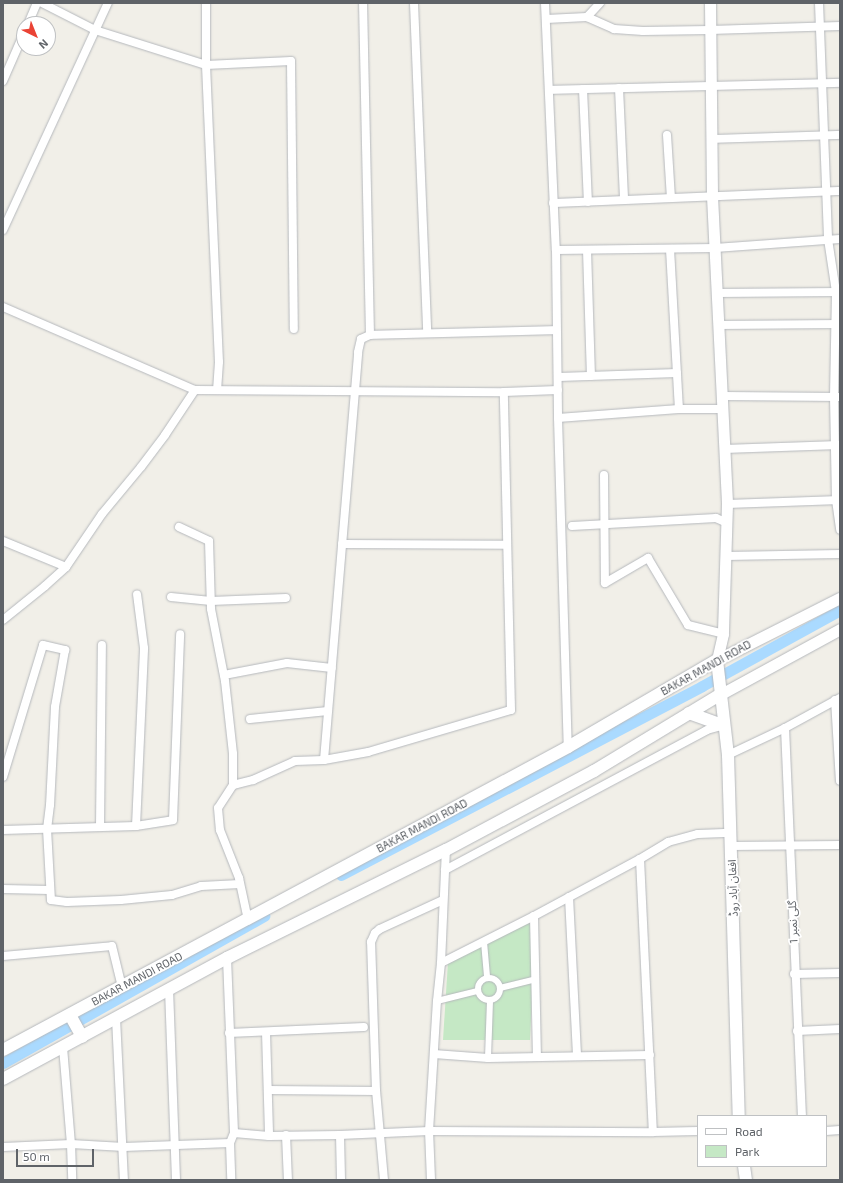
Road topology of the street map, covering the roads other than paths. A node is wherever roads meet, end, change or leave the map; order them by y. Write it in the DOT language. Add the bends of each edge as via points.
graph roads {
  1 [pos="37,3"];
  2 [pos="42,3"];
  3 [pos="108,3"];
  4 [pos="206,3"];
  5 [pos="363,3"];
  6 [pos="414,3"];
  7 [pos="545,3"];
  8 [pos="600,3"];
  9 [pos="710,3"];
  10 [pos="819,3"];
  11 [pos="31,16"];
  12 [pos="587,17"];
  13 [pos="546,19"];
  14 [pos="820,26"];
  15 [pos="840,26"];
  16 [pos="95,30"];
  17 [pos="710,30"];
  18 [pos="16,51"];
  19 [pos="206,65"];
  20 [pos="3,81"];
  21 [pos="840,82"];
  22 [pos="823,83"];
  23 [pos="711,86"];
  24 [pos="619,88"];
  25 [pos="583,89"];
  26 [pos="549,90"];
  27 [pos="667,135"];
  28 [pos="825,135"];
  29 [pos="840,135"];
  30 [pos="712,138"];
  31 [pos="840,191"];
  32 [pos="827,192"];
  33 [pos="712,196"];
  34 [pos="671,198"];
  35 [pos="624,200"];
  36 [pos="588,202"];
  37 [pos="553,203"];
  38 [pos="3,230"];
  39 [pos="828,239"];
  40 [pos="840,239"];
  41 [pos="715,248"];
  42 [pos="670,249"];
  43 [pos="556,250"];
  44 [pos="587,250"];
  45 [pos="838,292"];
  46 [pos="717,293"];
  47 [pos="3,307"];
  48 [pos="838,324"];
  49 [pos="718,325"];
  50 [pos="294,329"];
  51 [pos="556,330"];
  52 [pos="427,333"];
  53 [pos="370,336"];
  54 [pos="677,373"];
  55 [pos="591,376"];
  56 [pos="559,377"];
  57 [pos="195,390"];
  58 [pos="217,390"];
  59 [pos="558,390"];
  60 [pos="355,391"];
  61 [pos="504,392"];
  62 [pos="723,396"];
  63 [pos="837,397"];
  64 [pos="679,409"];
  65 [pos="723,409"];
  66 [pos="558,418"];
  67 [pos="838,445"];
  68 [pos="724,449"];
  69 [pos="604,474"];
  70 [pos="838,500"];
  71 [pos="727,504"];
  72 [pos="727,523"];
  73 [pos="604,524"];
  74 [pos="572,526"];
  75 [pos="179,527"];
  76 [pos="840,530"];
  77 [pos="3,541"];
  78 [pos="342,544"];
  79 [pos="507,545"];
  80 [pos="840,554"];
  81 [pos="726,556"];
  82 [pos="66,567"];
  83 [pos="137,594"];
  84 [pos="171,597"];
  85 [pos="286,598"];
  86 [pos="840,598"];
  87 [pos="211,601"];
  88 [pos="3,620"];
  89 [pos="840,629"];
  90 [pos="180,634"];
  91 [pos="723,634"];
  92 [pos="102,645"];
  93 [pos="717,663"];
  94 [pos="332,668"];
  95 [pos="224,675"];
  96 [pos="720,688"];
  97 [pos="838,699"];
  98 [pos="328,711"];
  99 [pos="689,713"];
  100 [pos="250,719"];
  101 [pos="724,726"];
  102 [pos="785,728"];
  103 [pos="568,747"];
  104 [pos="728,755"];
  105 [pos="324,760"];
  106 [pos="3,777"];
  107 [pos="840,781"];
  108 [pos="233,785"];
  109 [pos="136,826"];
  110 [pos="100,827"];
  111 [pos="47,829"];
  112 [pos="3,830"];
  113 [pos="731,833"];
  114 [pos="840,845"];
  115 [pos="731,846"];
  116 [pos="790,846"];
  117 [pos="446,850"];
  118 [pos="640,859"];
  119 [pos="445,870"];
  120 [pos="240,884"];
  121 [pos="3,889"];
  122 [pos="50,890"];
  123 [pos="569,897"];
  124 [pos="443,900"];
  125 [pos="534,916"];
  126 [pos="248,920"];
  127 [pos="484,942"];
  128 [pos="3,956"];
  129 [pos="227,958"];
  130 [pos="441,963"];
  131 [pos="840,973"];
  132 [pos="794,974"];
  133 [pos="488,978"];
  134 [pos="535,979"];
  135 [pos="122,987"];
  136 [pos="500,988"];
  137 [pos="169,990"];
  138 [pos="478,991"];
  139 [pos="436,1001"];
  140 [pos="490,1001"];
  141 [pos="70,1014"];
  142 [pos="116,1018"];
  143 [pos="364,1028"];
  144 [pos="840,1029"];
  145 [pos="797,1031"];
  146 [pos="266,1032"];
  147 [pos="229,1033"];
  148 [pos="82,1036"];
  149 [pos="63,1047"];
  150 [pos="3,1050"];
  151 [pos="434,1054"];
  152 [pos="650,1055"];
  153 [pos="576,1056"];
  154 [pos="488,1058"];
  155 [pos="537,1058"];
  156 [pos="3,1079"];
  157 [pos="268,1090"];
  158 [pos="376,1091"];
  159 [pos="739,1115"];
  160 [pos="802,1115"];
  161 [pos="840,1130"];
  162 [pos="429,1131"];
  163 [pos="697,1131"];
  164 [pos="827,1131"];
  165 [pos="653,1132"];
  166 [pos="234,1133"];
  167 [pos="379,1133"];
  168 [pos="286,1135"];
  169 [pos="340,1135"];
  170 [pos="269,1136"];
  171 [pos="230,1143"];
  172 [pos="71,1144"];
  173 [pos="175,1145"];
  174 [pos="3,1147"];
  175 [pos="124,1147"];
  176 [pos="744,1167"];
  177 [pos="72,1180"];
  178 [pos="124,1180"];
  179 [pos="176,1180"];
  180 [pos="231,1180"];
  181 [pos="288,1180"];
  182 [pos="341,1180"];
  183 [pos="384,1180"];
  184 [pos="431,1180"];
  185 [pos="746,1180"];
  1 -- 11 [label="street"];
  2 -- 16 [label="street"];
  3 -- 16 [label="street"];
  4 -- 19 [label="street"];
  5 -- 53 [label="street"];
  6 -- 52 [label="street"];
  7 -- 13 [label="street"];
  8 -- 12 [label="street"];
  9 -- 17 [label="street"];
  10 -- 14 [label="street"];
  12 -- 13 [label="street"];
  12 -- 17 [label="street" via="614,29"];
  13 -- 26 [label="street"];
  14 -- 15 [label="street"];
  14 -- 17 [label="street"];
  14 -- 22 [label="street"];
  16 -- 19 [label="street"];
  16 -- 38 [label="street"];
  17 -- 23 [label="street"];
  18 -- 20 [label="street"];
  19 -- 50 [label="street" via="291,61"];
  19 -- 58 [label="street" via="220,362"];
  21 -- 22 [label="street"];
  22 -- 23 [label="street"];
  22 -- 28 [label="street"];
  23 -- 24 [label="street"];
  23 -- 30 [label="street"];
  24 -- 25 [label="street"];
  24 -- 35 [label="street"];
  25 -- 26 [label="street"];
  25 -- 36 [label="street"];
  26 -- 37 [label="street"];
  27 -- 34 [label="street"];
  28 -- 29 [label="street"];
  28 -- 30 [label="street"];
  28 -- 32 [label="street"];
  30 -- 33 [label="street"];
  31 -- 32 [label="street"];
  32 -- 33 [label="street"];
  32 -- 39 [label="street"];
  33 -- 34 [label="street"];
  33 -- 41 [label="street"];
  34 -- 35 [label="street"];
  35 -- 36 [label="street"];
  36 -- 37 [label="street"];
  37 -- 43 [label="street"];
  39 -- 40 [label="street"];
  39 -- 41 [label="street"];
  39 -- 45 [label="street"];
  41 -- 42 [label="street"];
  41 -- 46 [label="street"];
  42 -- 44 [label="street"];
  42 -- 54 [label="street"];
  43 -- 44 [label="street"];
  43 -- 51 [label="street"];
  44 -- 55 [label="street"];
  45 -- 46 [label="street"];
  45 -- 48 [label="street"];
  46 -- 49 [label="street"];
  47 -- 57 [label="street"];
  48 -- 49 [label="street"];
  48 -- 63 [label="street"];
  49 -- 62 [label="street"];
  51 -- 52 [label="street"];
  51 -- 56 [label="street"];
  52 -- 53 [label="street"];
  53 -- 60 [label="street" via="361,340"];
  54 -- 55 [label="street"];
  54 -- 64 [label="street"];
  55 -- 56 [label="street"];
  56 -- 59 [label="street"];
  57 -- 58 [label="street"];
  57 -- 82 [label="street" via="165,435 102,514"];
  58 -- 60 [label="street"];
  59 -- 61 [label="street"];
  59 -- 66 [label="street"];
  60 -- 61 [label="street"];
  60 -- 78 [label="street"];
  61 -- 79 [label="street"];
  62 -- 63 [label="street"];
  62 -- 65 [label="street"];
  63 -- 67 [label="street"];
  64 -- 65 [label="street"];
  64 -- 66 [label="street"];
  65 -- 68 [label="street"];
  66 -- 103 [label="street"];
  67 -- 68 [label="street"];
  67 -- 70 [label="street"];
  68 -- 71 [label="street"];
  69 -- 73 [label="street"];
  70 -- 71 [label="street"];
  70 -- 76 [label="street"];
  71 -- 72 [label="street"];
  72 -- 73 [label="street" via="716,518"];
  72 -- 81 [label="street"];
  73 -- 74 [label="street"];
  73 -- 91 [label="street" via="605,583 648,558 688,625"];
  75 -- 87 [label="street" via="209,541"];
  77 -- 82 [label="street"];
  78 -- 79 [label="street"];
  78 -- 94 [label="street"];
  79 -- 105 [label="street" via="511,710 368,752"];
  80 -- 81 [label="street"];
  81 -- 91 [label="street"];
  82 -- 88 [label="street"];
  83 -- 109 [label="street" via="144,648"];
  84 -- 87 [label="street"];
  85 -- 87 [label="street"];
  86 -- 93 [label="street, BAKAR MANDI ROAD"];
  87 -- 95 [label="street"];
  89 -- 96 [label="street"];
  90 -- 109 [label="street" via="173,820"];
  91 -- 93 [label="street"];
  92 -- 110 [label="street"];
  93 -- 96 [label="main road, افغان آباد روڈ"];
  93 -- 103 [label="main road, BAKAR MANDI ROAD"];
  94 -- 95 [label="street" via="287,663"];
  94 -- 98 [label="street"];
  95 -- 108 [label="street" via="233,754"];
  96 -- 99 [label="main road"];
  96 -- 101 [label="main road, افغان آباد روڈ"];
  97 -- 102 [label="street"];
  97 -- 107 [label="street"];
  98 -- 100 [label="street"];
  98 -- 105 [label="street"];
  99 -- 101 [label="main road"];
  99 -- 117 [label="main road" via="594,771"];
  101 -- 104 [label="main road, افغان آباد روڈ"];
  101 -- 119 [label="street" via="707,730"];
  102 -- 104 [label="street"];
  102 -- 116 [label="street, گلی نمبر 1"];
  103 -- 126 [label="main road, BAKAR MANDI ROAD"];
  104 -- 113 [label="main road, افغان آباد روڈ"];
  105 -- 108 [label="street" via="295,761 253,780"];
  106 -- 111 [label="street" via="43,645 65,650 55,707"];
  108 -- 120 [label="street" via="218,808 219,823"];
  109 -- 110 [label="street"];
  110 -- 111 [label="street"];
  111 -- 112 [label="street"];
  111 -- 122 [label="street"];
  113 -- 115 [label="main road, افغان آباد روڈ"];
  113 -- 118 [label="street" via="682,837 668,842"];
  114 -- 116 [label="street"];
  115 -- 116 [label="street"];
  115 -- 159 [label="main road, افغان آباد روڈ"];
  116 -- 132 [label="street, گلی نمبر 1"];
  117 -- 119 [label="street"];
  117 -- 129 [label="main road"];
  118 -- 123 [label="street"];
  118 -- 152 [label="street"];
  119 -- 124 [label="street"];
  120 -- 122 [label="street" via="201,886 172,895 121,900 55,901 51,900"];
  120 -- 126 [label="street"];
  121 -- 122 [label="street"];
  123 -- 125 [label="street"];
  123 -- 153 [label="street"];
  124 -- 130 [label="street"];
  124 -- 158 [label="street" via="380,929 371,942"];
  125 -- 127 [label="street"];
  125 -- 134 [label="street"];
  126 -- 135 [label="main road, BAKAR MANDI ROAD"];
  127 -- 130 [label="street"];
  127 -- 133 [label="street"];
  128 -- 135 [label="street" via="112,946"];
  129 -- 137 [label="main road"];
  129 -- 147 [label="street"];
  130 -- 139 [label="street"];
  131 -- 132 [label="street"];
  132 -- 145 [label="street, گلی نمبر 1"];
  133 -- 136 [label="street" via="496,980"];
  133 -- 138 [label="street" via="480,982"];
  134 -- 136 [label="street"];
  134 -- 155 [label="street"];
  135 -- 141 [label="main road, BAKAR MANDI ROAD"];
  136 -- 140 [label="street" via="498,996"];
  137 -- 142 [label="main road"];
  137 -- 173 [label="street"];
  138 -- 139 [label="street"];
  138 -- 140 [label="street" via="482,999"];
  139 -- 151 [label="street"];
  140 -- 154 [label="street"];
  141 -- 148 [label="main road"];
  141 -- 150 [label="main road, BAKAR MANDI ROAD"];
  142 -- 148 [label="main road"];
  142 -- 175 [label="street"];
  143 -- 146 [label="street"];
  144 -- 145 [label="street"];
  145 -- 160 [label="street, گلی نمبر 1"];
  146 -- 147 [label="street"];
  146 -- 157 [label="street"];
  147 -- 166 [label="street"];
  148 -- 149 [label="main road"];
  149 -- 156 [label="main road"];
  149 -- 172 [label="street"];
  151 -- 154 [label="street"];
  151 -- 162 [label="street"];
  152 -- 153 [label="street"];
  152 -- 165 [label="street"];
  153 -- 155 [label="street"];
  154 -- 155 [label="street"];
  157 -- 158 [label="street"];
  157 -- 170 [label="street"];
  158 -- 167 [label="street"];
  161 -- 164 [label="street"];
  162 -- 165 [label="street"];
  162 -- 167 [label="street"];
  162 -- 184 [label="street"];
  163 -- 165 [label="street"];
  166 -- 170 [label="street"];
  166 -- 171 [label="street"];
  167 -- 169 [label="street"];
  167 -- 183 [label="street"];
  168 -- 169 [label="street"];
  168 -- 170 [label="street"];
  168 -- 181 [label="street"];
  169 -- 182 [label="street"];
  171 -- 173 [label="street"];
  171 -- 180 [label="street"];
  172 -- 174 [label="street"];
  172 -- 175 [label="street"];
  172 -- 177 [label="street"];
  173 -- 175 [label="street"];
  173 -- 179 [label="street"];
  175 -- 178 [label="street"];
  176 -- 185 [label="main road"];
}
